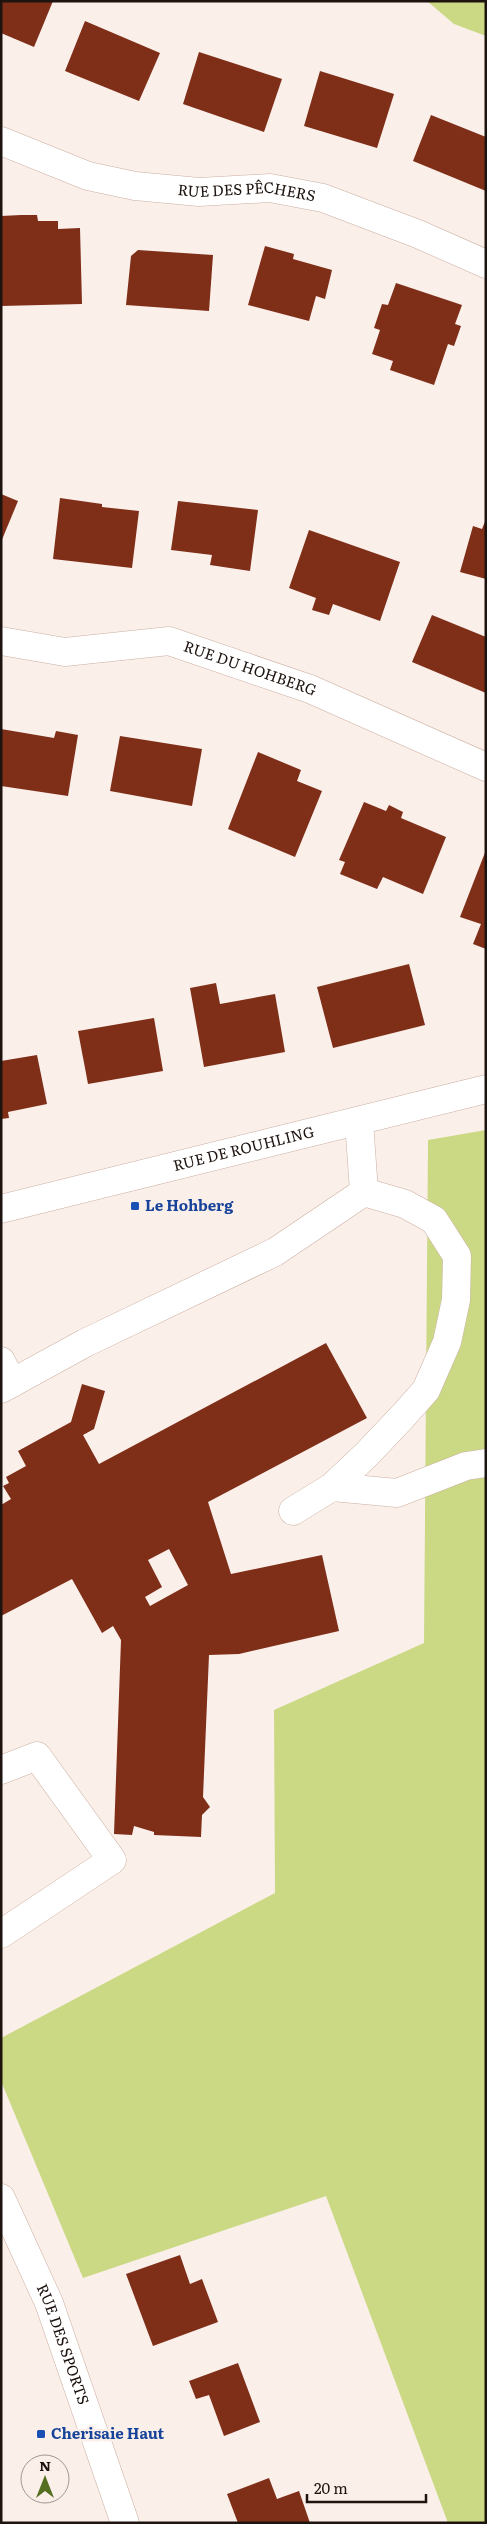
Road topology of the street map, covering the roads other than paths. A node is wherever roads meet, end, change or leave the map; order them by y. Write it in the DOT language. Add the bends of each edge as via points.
graph roads {
  1 [pos="1,141"];
  2 [pos="486,264"];
  3 [pos="1,641"];
  4 [pos="486,767"];
  5 [pos="486,1089"];
  6 [pos="359,1121"];
  7 [pos="364,1192"];
  8 [pos="1,1209"];
  9 [pos="5,1378"];
  10 [pos="486,1463"];
  11 [pos="332,1487"];
  12 [pos="293,1511"];
  13 [pos="1,1770"];
  14 [pos="1,1934"];
  15 [pos="1,2198"];
  16 [pos="125,2523"];
  1 -- 2 [label="street, RUE DES PÊCHERS" via="88,176 135,186 200,192 270,188 322,198"];
  3 -- 4 [label="street, RUE DU HOHBERG" via="65,652 169,641 310,689"];
  5 -- 6 [label="street, RUE DE ROUHLING"];
  6 -- 7 [label="street"];
  6 -- 8 [label="street, RUE DE ROUHLING"];
  7 -- 9 [label="street" via="275,1252"];
  7 -- 11 [label="street" via="405,1204 434,1220 457,1256 456,1300 447,1342 426,1390 368,1454"];
  10 -- 11 [label="street" via="466,1466 397,1493"];
  11 -- 12 [label="street"];
  13 -- 14 [label="street" via="37,1756 112,1860"];
  15 -- 16 [label="street, RUE DES SPORTS" via="49,2303"];
}
